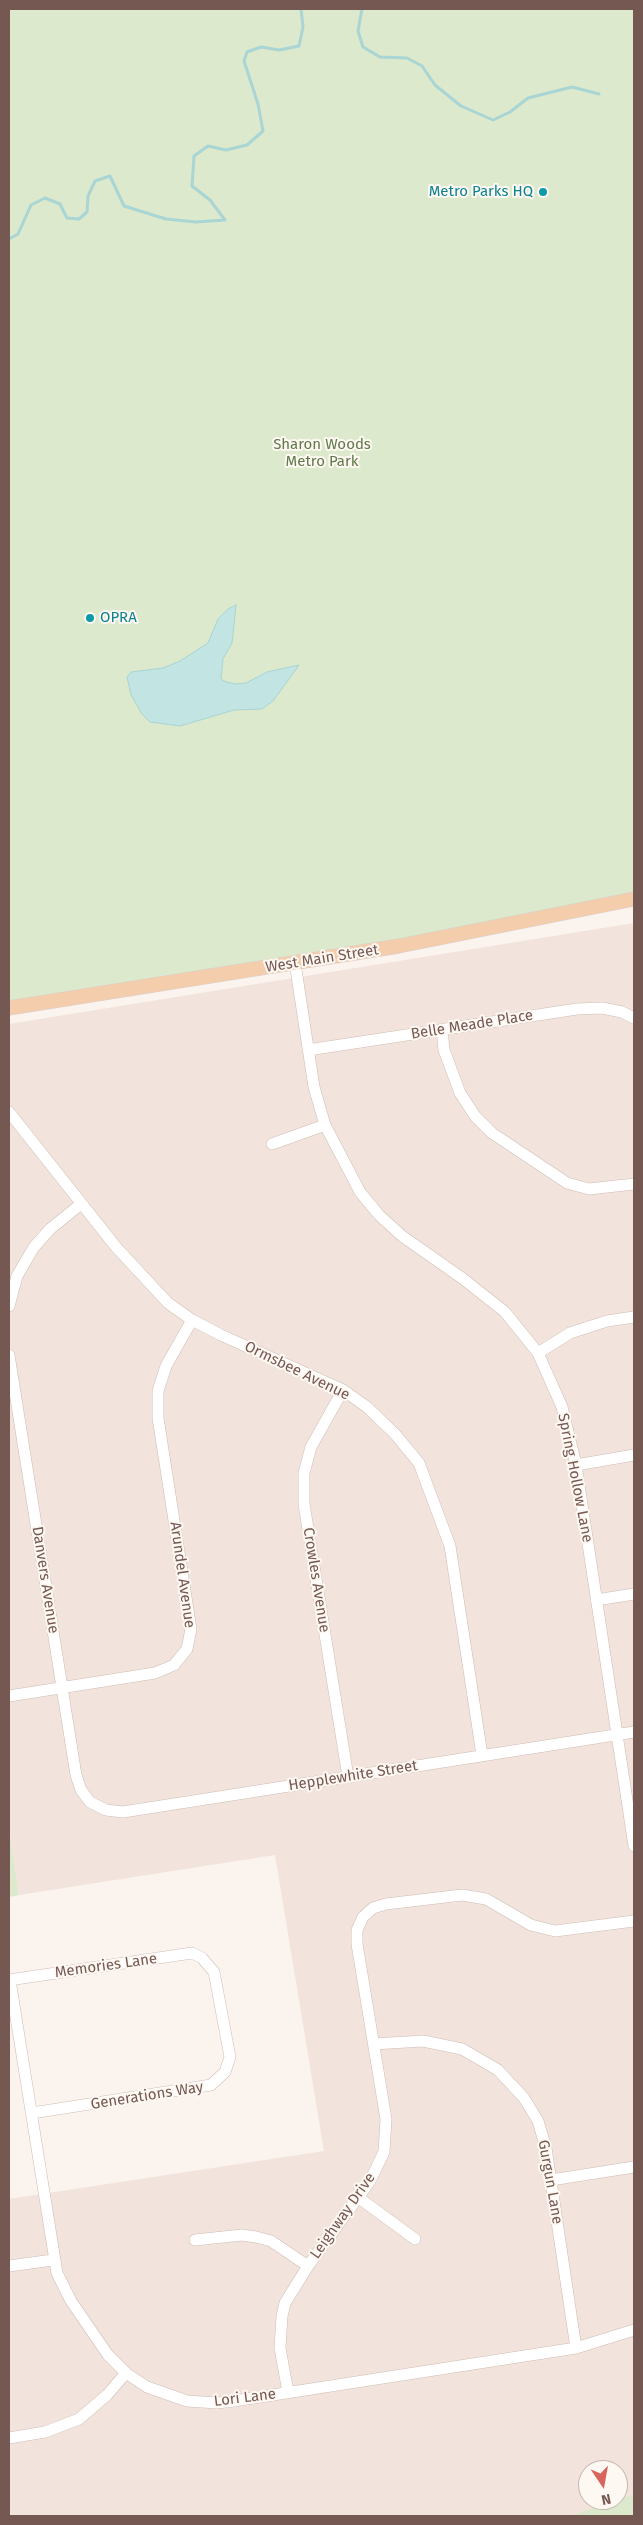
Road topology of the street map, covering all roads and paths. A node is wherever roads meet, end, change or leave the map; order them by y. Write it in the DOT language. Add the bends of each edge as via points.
graph roads {
  1 [pos="634,899"];
  2 [pos="295,963"];
  3 [pos="9,1008"];
  4 [pos="634,1018"];
  5 [pos="442,1029"];
  6 [pos="308,1050"];
  7 [pos="9,1112"];
  8 [pos="18,1124"];
  9 [pos="325,1125"];
  10 [pos="9,1132"];
  11 [pos="272,1144"];
  12 [pos="634,1184"];
  13 [pos="81,1204"];
  14 [pos="9,1306"];
  15 [pos="634,1317"];
  16 [pos="192,1320"];
  17 [pos="538,1353"];
  18 [pos="9,1354"];
  19 [pos="343,1390"];
  20 [pos="634,1455"];
  21 [pos="576,1465"];
  22 [pos="634,1594"];
  23 [pos="596,1600"];
  24 [pos="62,1687"];
  25 [pos="9,1696"];
  26 [pos="634,1732"];
  27 [pos="617,1734"];
  28 [pos="482,1755"];
  29 [pos="348,1776"];
  30 [pos="90,1802"];
  31 [pos="634,1846"];
  32 [pos="634,1921"];
  33 [pos="202,1958"];
  34 [pos="9,1980"];
  35 [pos="374,2044"];
  36 [pos="32,2113"];
  37 [pos="634,2166"];
  38 [pos="550,2180"];
  39 [pos="359,2198"];
  40 [pos="415,2239"];
  41 [pos="195,2240"];
  42 [pos="53,2260"];
  43 [pos="9,2266"];
  44 [pos="308,2266"];
  45 [pos="634,2330"];
  46 [pos="576,2348"];
  47 [pos="126,2373"];
  48 [pos="288,2392"];
  49 [pos="9,2438"];
  1 -- 2 [label="main road, West Main Street" via="418,943"];
  2 -- 3 [label="main road, West Main Street"];
  2 -- 6 [label="street, Spring Hollow Lane"];
  4 -- 5 [label="street, Belle Meade Place" via="602,1008 577,1009"];
  5 -- 6 [label="street, Belle Meade Place"];
  5 -- 12 [label="street" via="448,1066 460,1093 492,1133 567,1183 590,1189"];
  6 -- 9 [label="street, Spring Hollow Lane"];
  7 -- 8 [label="street, Ormsbee Avenue"];
  8 -- 10 [label="street"];
  8 -- 13 [label="street, Ormsbee Avenue"];
  9 -- 11 [label="street"];
  9 -- 17 [label="street, Spring Hollow Lane" via="360,1192 379,1215 402,1236 505,1312"];
  13 -- 14 [label="street" via="34,1247 17,1276"];
  13 -- 16 [label="street, Ormsbee Avenue" via="146,1282"];
  15 -- 17 [label="street" via="607,1321 570,1333"];
  16 -- 19 [label="street, Ormsbee Avenue"];
  16 -- 24 [label="street, Arundel Avenue" via="166,1366 158,1391 158,1418 191,1629 187,1649 182,1658 166,1670"];
  17 -- 21 [label="street, Spring Hollow Lane" via="562,1407"];
  18 -- 24 [label="street, Danvers Avenue"];
  19 -- 28 [label="street, Ormsbee Avenue" via="388,1427 418,1463 450,1546"];
  19 -- 29 [label="street, Crowles Avenue" via="311,1447 304,1473 304,1504"];
  20 -- 21 [label="street"];
  21 -- 23 [label="street, Spring Hollow Lane"];
  22 -- 23 [label="street"];
  23 -- 27 [label="street, Spring Hollow Lane"];
  24 -- 25 [label="street, Arundel Avenue"];
  24 -- 30 [label="street, Danvers Avenue" via="76,1775"];
  26 -- 27 [label="street, Hepplewhite Street"];
  27 -- 28 [label="street, Hepplewhite Street"];
  27 -- 31 [label="street, Spring Hollow Lane"];
  28 -- 29 [label="street, Hepplewhite Street"];
  29 -- 30 [label="street, Hepplewhite Street" via="123,1812 106,1810"];
  32 -- 35 [label="street, Leighway Drive" via="555,1931 531,1925 486,1900 462,1895 373,1908 363,1917 357,1930 357,1944"];
  33 -- 34 [label="street, Memories Lane" via="192,1953"];
  33 -- 36 [label="street, Generations Way" via="214,1972 230,2057 219,2080 211,2086"];
  34 -- 36 [label="street, Lori Lane"];
  35 -- 38 [label="street, Gurgun Lane" via="436,2042 462,2049 498,2070 516,2087 538,2121"];
  35 -- 39 [label="street, Leighway Drive" via="386,2119 384,2152"];
  36 -- 42 [label="street, Lori Lane"];
  37 -- 38 [label="street"];
  38 -- 46 [label="street, Gurgun Lane"];
  39 -- 40 [label="street"];
  39 -- 44 [label="street, Leighway Drive"];
  41 -- 44 [label="street" via="242,2235 256,2237 271,2241"];
  42 -- 43 [label="street"];
  42 -- 47 [label="street, Lori Lane" via="71,2301 108,2354"];
  44 -- 48 [label="street, Leighway Drive" via="290,2294 282,2316 280,2348"];
  45 -- 46 [label="street, Lori Lane"];
  46 -- 48 [label="street, Lori Lane"];
  47 -- 48 [label="street, Lori Lane" via="160,2393 193,2402 217,2403"];
  47 -- 49 [label="street" via="79,2419 45,2432"];
}
